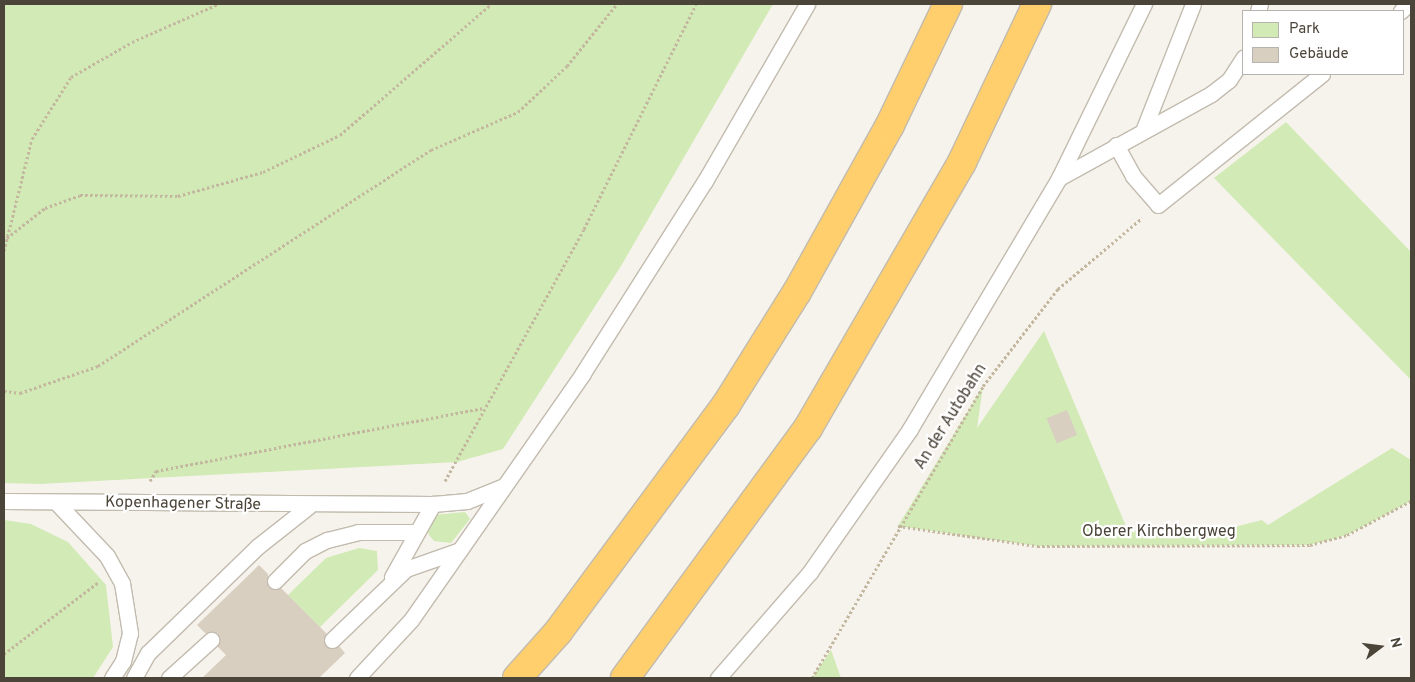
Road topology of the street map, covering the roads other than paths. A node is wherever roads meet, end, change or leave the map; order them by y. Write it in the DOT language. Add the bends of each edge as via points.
graph roads {
  1 [pos="807,4"];
  2 [pos="948,4"];
  3 [pos="1037,4"];
  4 [pos="1144,4"];
  5 [pos="1193,4"];
  6 [pos="1242,60"];
  7 [pos="1321,75"];
  8 [pos="1143,131"];
  9 [pos="1116,146"];
  10 [pos="1058,178"];
  11 [pos="507,484"];
  12 [pos="4,501"];
  13 [pos="56,502"];
  14 [pos="433,504"];
  15 [pos="309,506"];
  16 [pos="416,532"];
  17 [pos="460,550"];
  18 [pos="275,581"];
  19 [pos="390,582"];
  20 [pos="211,640"];
  21 [pos="332,640"];
  22 [pos="128,646"];
  23 [pos="148,653"];
  24 [pos="112,678"];
  25 [pos="134,678"];
  26 [pos="169,678"];
  27 [pos="357,678"];
  28 [pos="517,678"];
  29 [pos="624,678"];
  30 [pos="718,678"];
  1 -- 11 [label="lane" via="645,279"];
  2 -- 28 [label="highway" via="890,125 797,292 731,397 570,617"];
  3 -- 29 [label="highway" via="962,162 808,428"];
  4 -- 10 [label="lane"];
  5 -- 8 [label="lane"];
  6 -- 8 [label="lane" via="1229,80 1211,94"];
  7 -- 9 [label="lane" via="1158,205 1132,176"];
  8 -- 9 [label="lane"];
  9 -- 10 [label="lane"];
  10 -- 30 [label="lane" via="910,429 810,572"];
  11 -- 14 [label="lane, Kopenhagener Straße" via="467,501"];
  11 -- 17 [label="lane"];
  12 -- 13 [label="lane, Kopenhagener Straße"];
  13 -- 15 [label="lane, Kopenhagener Straße"];
  13 -- 22 [label="lane" via="117,570 130,620"];
  14 -- 15 [label="lane, Kopenhagener Straße"];
  14 -- 16 [label="lane"];
  15 -- 23 [label="lane" via="262,542"];
  16 -- 18 [label="lane" via="358,532 327,540 305,551"];
  16 -- 19 [label="lane"];
  17 -- 19 [label="lane" via="420,562"];
  17 -- 27 [label="lane" via="395,639"];
  19 -- 21 [label="lane"];
  20 -- 26 [label="lane"];
  22 -- 23 [label="lane"];
  22 -- 24 [label="lane"];
  23 -- 25 [label="lane"];
}
